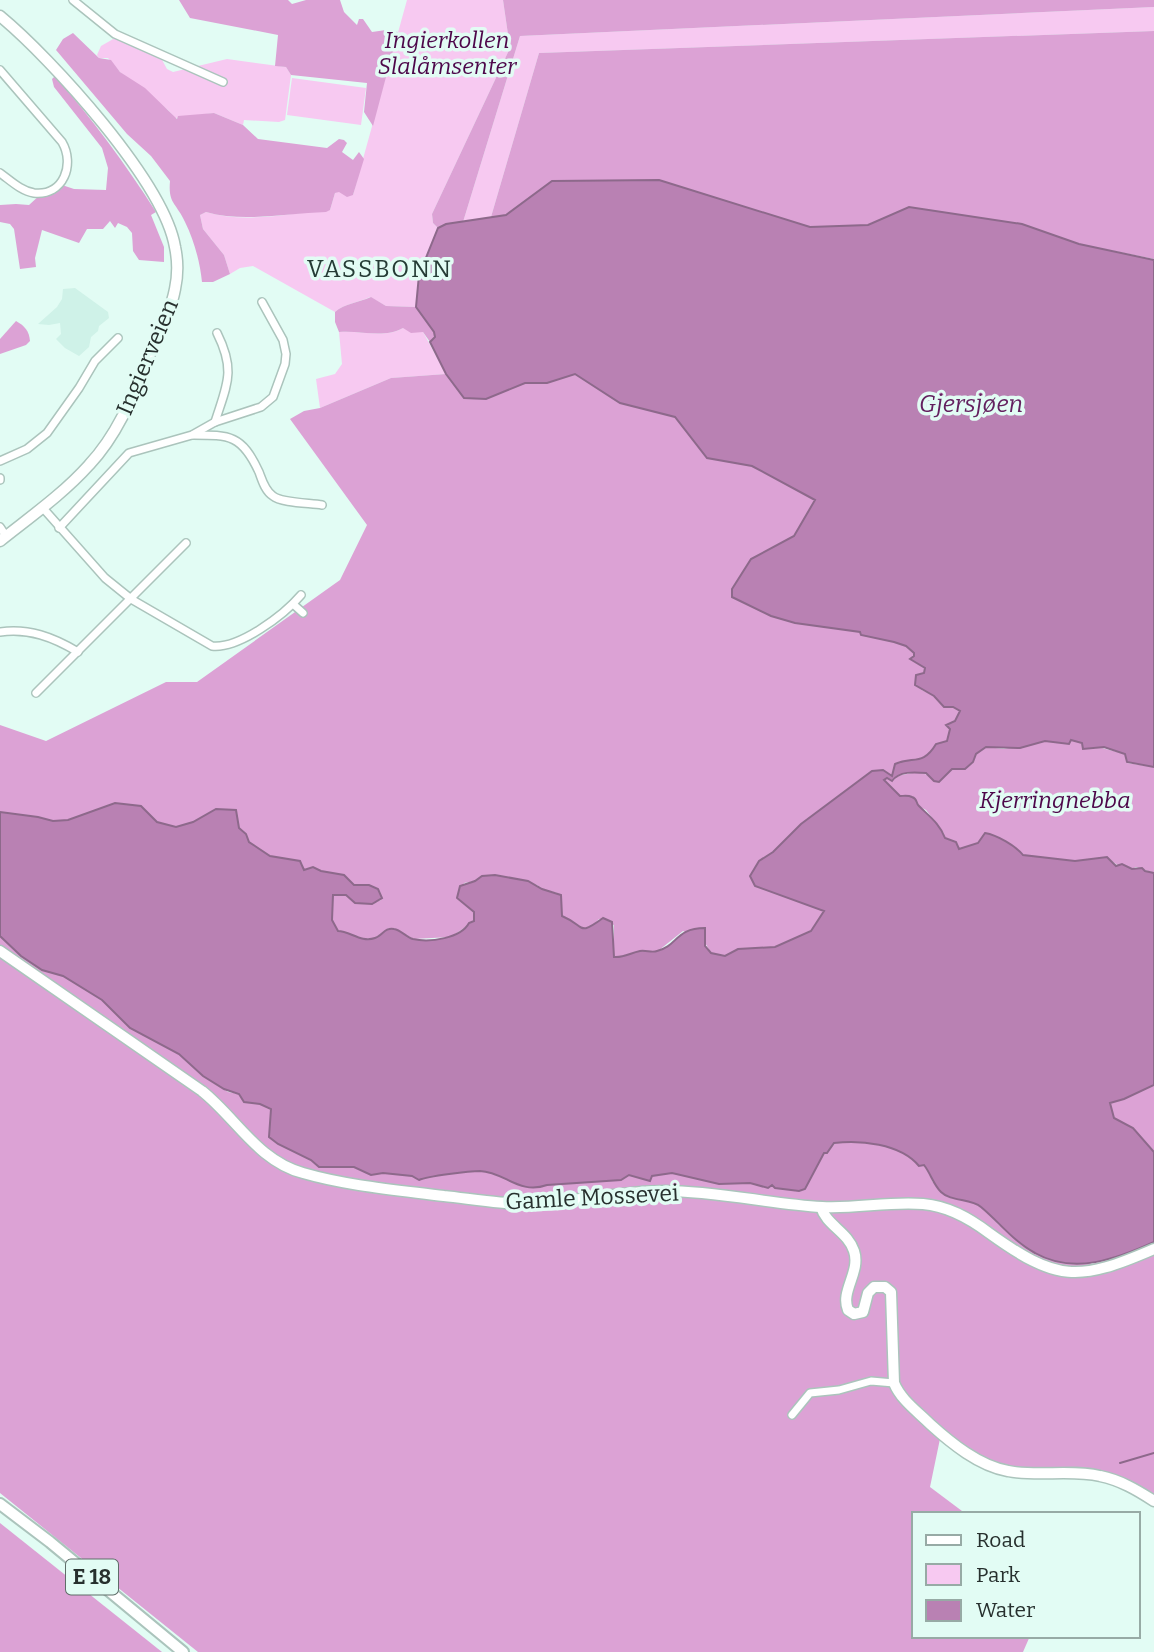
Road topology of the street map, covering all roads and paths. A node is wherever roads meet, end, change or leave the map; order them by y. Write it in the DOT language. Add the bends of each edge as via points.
graph roads {
  1 [pos="73,0"];
  2 [pos="0,16"];
  3 [pos="0,70"];
  4 [pos="223,82"];
  5 [pos="0,173"];
  6 [pos="262,302"];
  7 [pos="217,333"];
  8 [pos="118,338"];
  9 [pos="215,422"];
  10 [pos="192,435"];
  11 [pos="0,461"];
  12 [pos="322,505"];
  13 [pos="42,508"];
  14 [pos="0,527"];
  15 [pos="59,528"];
  16 [pos="3,539"];
  17 [pos="186,543"];
  18 [pos="302,595"];
  19 [pos="131,599"];
  20 [pos="293,604"];
  21 [pos="303,612"];
  22 [pos="0,632"];
  23 [pos="78,652"];
  24 [pos="36,693"];
  25 [pos="0,951"];
  26 [pos="821,1207"];
  27 [pos="1154,1249"];
  28 [pos="894,1384"];
  29 [pos="792,1415"];
  30 [pos="1154,1501"];
  31 [pos="0,1504"];
  32 [pos="0,1512"];
  33 [pos="172,1652"];
  34 [pos="183,1652"];
  1 -- 4 [label="street" via="115,34"];
  2 -- 13 [label="main road, Ingierveien" via="51,64 131,160 171,230 177,260 171,304 121,421 89,466"];
  3 -- 5 [label="street" via="62,142 69,158 63,180 42,192 28,191"];
  6 -- 9 [label="street" via="283,340 285,364 279,384 267,404"];
  7 -- 9 [label="street" via="227,353 229,374"];
  8 -- 11 [label="street" via="95,360 47,433 27,449"];
  9 -- 10 [label="street"];
  10 -- 12 [label="street" via="234,439 247,451 273,496"];
  10 -- 15 [label="street" via="129,453"];
  13 -- 15 [label="street"];
  13 -- 16 [label="main road, Ingierveien"];
  14 -- 16 [label="street"];
  15 -- 19 [label="street"];
  17 -- 19 [label="street"];
  18 -- 20 [label="street"];
  19 -- 20 [label="street" via="202,642 219,647 239,641"];
  19 -- 23 [label="street"];
  20 -- 21 [label="street"];
  22 -- 23 [label="street" via="38,634"];
  23 -- 24 [label="street"];
  25 -- 26 [label="main road, Gamle Mossevei" via="202,1091 266,1155 293,1170 402,1191 512,1203 666,1191"];
  26 -- 27 [label="main road, Gamle Mossevei" via="912,1203 942,1207 977,1224 1036,1264 1062,1272 1108,1269"];
  26 -- 28 [label="main road" via="855,1253 848,1310 863,1312 874,1287 891,1292"];
  28 -- 29 [label="street" via="871,1381 810,1393"];
  28 -- 30 [label="main road" via="934,1427 989,1465 1018,1473 1100,1476"];
  31 -- 34 [label="highway, E 18"];
  32 -- 33 [label="highway, E 18"];
}
